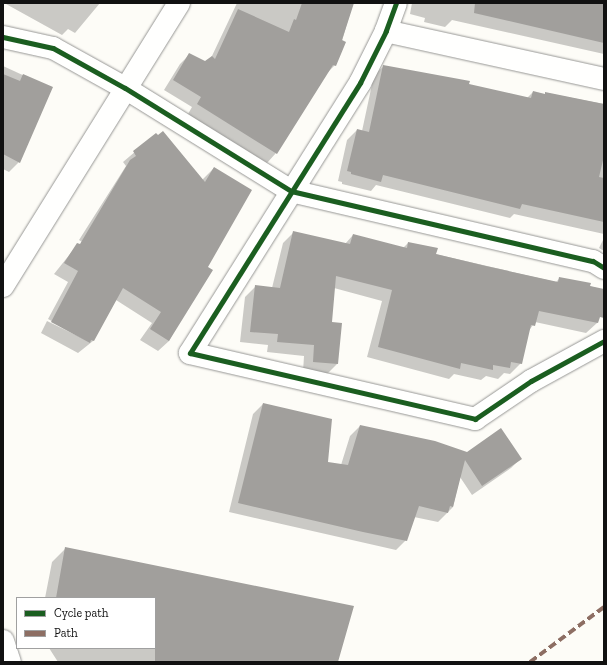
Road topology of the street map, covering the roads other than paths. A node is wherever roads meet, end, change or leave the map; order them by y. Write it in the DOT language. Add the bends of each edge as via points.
graph roads {
  1 [pos="179,3"];
  2 [pos="396,3"];
  3 [pos="386,31"];
  4 [pos="3,37"];
  5 [pos="604,79"];
  6 [pos="125,88"];
  7 [pos="291,191"];
  8 [pos="604,268"];
  9 [pos="3,286"];
  10 [pos="604,341"];
  11 [pos="3,641"];
  12 [pos="10,662"];
  1 -- 6 [label="street"];
  2 -- 3 [label="street"];
  3 -- 5 [label="street"];
  3 -- 7 [label="street" via="360,83"];
  4 -- 6 [label="street" via="53,48"];
  6 -- 7 [label="street"];
  6 -- 9 [label="street"];
  7 -- 8 [label="street" via="593,261"];
  7 -- 10 [label="street" via="190,353 475,419 531,381"];
  11 -- 12 [label="street"];
}
